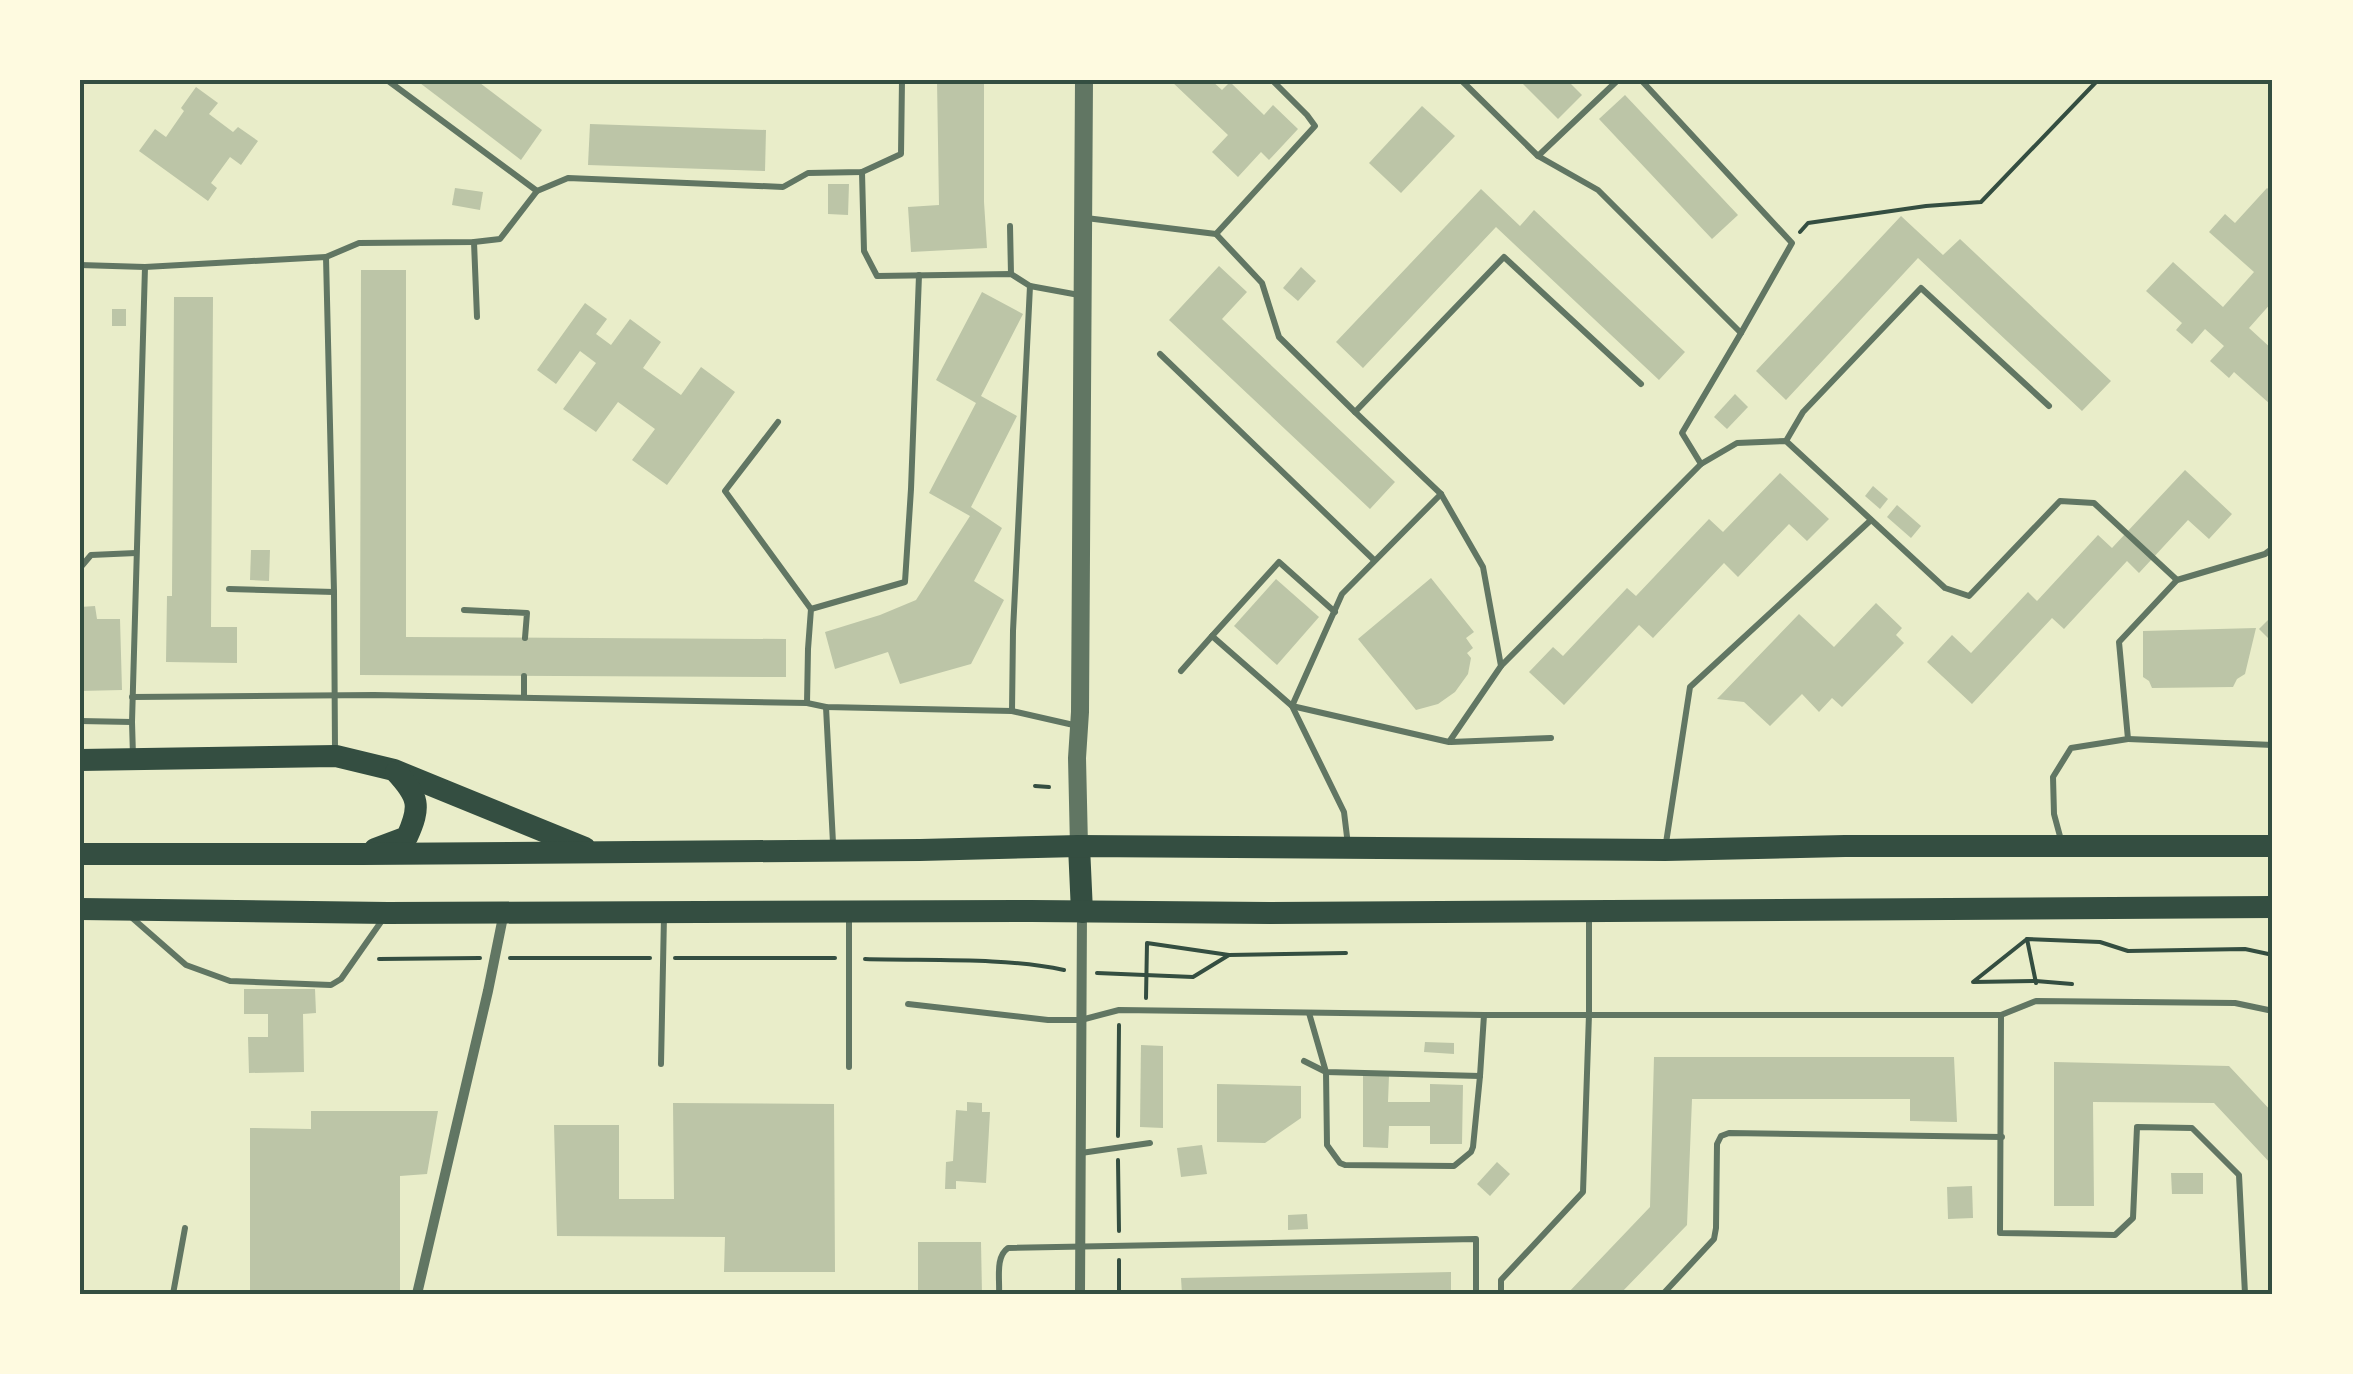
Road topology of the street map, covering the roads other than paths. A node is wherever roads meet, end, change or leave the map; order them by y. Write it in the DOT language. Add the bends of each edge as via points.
graph roads {
  1 [pos="387,80"];
  2 [pos="902,80"];
  3 [pos="1084,80"];
  4 [pos="1272,80"];
  5 [pos="1462,80"];
  6 [pos="1618,80"];
  7 [pos="1640,80"];
  8 [pos="1538,156"];
  9 [pos="862,172"];
  10 [pos="537,191"];
  11 [pos="1083,218"];
  12 [pos="1010,226"];
  13 [pos="1216,234"];
  14 [pos="474,242"];
  15 [pos="326,257"];
  16 [pos="80,265"];
  17 [pos="145,267"];
  18 [pos="1011,274"];
  19 [pos="919,275"];
  20 [pos="1030,286"];
  21 [pos="1083,295"];
  22 [pos="477,317"];
  23 [pos="1741,333"];
  24 [pos="1160,354"];
  25 [pos="1641,384"];
  26 [pos="2049,406"];
  27 [pos="1355,412"];
  28 [pos="778,422"];
  29 [pos="1786,442"];
  30 [pos="1701,464"];
  31 [pos="1441,494"];
  32 [pos="1870,520"];
  33 [pos="2273,548"];
  34 [pos="136,553"];
  35 [pos="1374,560"];
  36 [pos="80,568"];
  37 [pos="2177,580"];
  38 [pos="229,589"];
  39 [pos="334,592"];
  40 [pos="464,610"];
  41 [pos="812,610"];
  42 [pos="1335,612"];
  43 [pos="1212,636"];
  44 [pos="525,638"];
  45 [pos="1501,666"];
  46 [pos="1180,671"];
  47 [pos="524,676"];
  48 [pos="334,695"];
  49 [pos="524,696"];
  50 [pos="132,697"];
  51 [pos="807,703"];
  52 [pos="1292,706"];
  53 [pos="826,707"];
  54 [pos="1012,711"];
  55 [pos="80,721"];
  56 [pos="132,722"];
  57 [pos="1079,726"];
  58 [pos="1551,738"];
  59 [pos="2128,739"];
  60 [pos="1450,742"];
  61 [pos="2273,744"];
  62 [pos="336,756"];
  63 [pos="80,760"];
  64 [pos="133,760"];
  65 [pos="394,770"];
  66 [pos="1079,846"];
  67 [pos="1348,846"];
  68 [pos="2062,846"];
  69 [pos="2273,846"];
  70 [pos="834,850"];
  71 [pos="1665,850"];
  72 [pos="593,852"];
  73 [pos="80,854"];
  74 [pos="363,854"];
  75 [pos="2273,907"];
  76 [pos="121,908"];
  77 [pos="80,909"];
  78 [pos="1588,910"];
  79 [pos="504,911"];
  80 [pos="850,911"];
  81 [pos="664,912"];
  82 [pos="1082,912"];
  83 [pos="388,913"];
  84 [pos="908,1004"];
  85 [pos="1309,1012"];
  86 [pos="2273,1012"];
  87 [pos="1589,1014"];
  88 [pos="1484,1015"];
  89 [pos="2001,1015"];
  90 [pos="1081,1020"];
  91 [pos="1304,1062"];
  92 [pos="661,1064"];
  93 [pos="848,1067"];
  94 [pos="1326,1072"];
  95 [pos="1480,1076"];
  96 [pos="2002,1136"];
  97 [pos="1150,1142"];
  98 [pos="1081,1153"];
  99 [pos="184,1228"];
  100 [pos="1081,1246"];
  101 [pos="172,1294"];
  102 [pos="418,1294"];
  103 [pos="999,1294"];
  104 [pos="1080,1294"];
  105 [pos="1476,1294"];
  106 [pos="1501,1294"];
  107 [pos="1663,1294"];
  108 [pos="2245,1294"];
  1 -- 10 [label="lane"];
  2 -- 9 [label="lane" via="901,154"];
  3 -- 11 [label="street"];
  4 -- 13 [label="lane" via="1315,126"];
  5 -- 8 [label="lane"];
  6 -- 8 [label="lane"];
  7 -- 23 [label="lane" via="1792,243"];
  8 -- 23 [label="lane" via="1598,190"];
  9 -- 10 [label="lane" via="808,173 783,187 568,178"];
  9 -- 19 [label="lane" via="864,251 877,276"];
  10 -- 14 [label="lane" via="500,239"];
  11 -- 13 [label="lane"];
  11 -- 21 [label="street"];
  12 -- 18 [label="lane"];
  13 -- 27 [label="lane" via="1262,283 1279,337"];
  14 -- 15 [label="lane" via="359,243"];
  14 -- 22 [label="lane"];
  15 -- 17 [label="lane"];
  15 -- 39 [label="lane"];
  16 -- 17 [label="lane"];
  17 -- 34 [label="lane"];
  18 -- 19 [label="lane"];
  18 -- 20 [label="lane"];
  19 -- 41 [label="lane" via="904,582"];
  20 -- 21 [label="lane"];
  20 -- 54 [label="lane"];
  21 -- 57 [label="street"];
  23 -- 30 [label="lane" via="1682,432"];
  24 -- 35 [label="lane"];
  25 -- 27 [label="lane" via="1504,257"];
  26 -- 29 [label="lane" via="1922,288 1803,412"];
  27 -- 31 [label="lane"];
  28 -- 41 [label="lane" via="725,491"];
  29 -- 30 [label="lane" via="1737,444"];
  29 -- 32 [label="lane"];
  30 -- 45 [label="lane"];
  31 -- 35 [label="lane"];
  31 -- 45 [label="lane" via="1483,567"];
  32 -- 37 [label="lane" via="1945,588 1969,596 2060,501 2094,503"];
  32 -- 71 [label="lane" via="1690,687"];
  33 -- 37 [label="lane"];
  34 -- 36 [label="lane" via="92,555"];
  34 -- 50 [label="lane"];
  35 -- 42 [label="lane" via="1342,594"];
  37 -- 59 [label="lane" via="2119,642"];
  38 -- 39 [label="lane"];
  39 -- 48 [label="lane"];
  40 -- 44 [label="lane" via="526,613"];
  41 -- 51 [label="lane"];
  42 -- 43 [label="lane" via="1279,562"];
  42 -- 52 [label="lane"];
  43 -- 46 [label="lane"];
  43 -- 52 [label="lane"];
  45 -- 60 [label="lane"];
  47 -- 49 [label="lane"];
  48 -- 49 [label="lane"];
  48 -- 50 [label="lane"];
  48 -- 62 [label="lane"];
  49 -- 51 [label="lane"];
  50 -- 56 [label="lane"];
  51 -- 53 [label="lane"];
  52 -- 60 [label="lane"];
  52 -- 67 [label="lane" via="1344,812"];
  53 -- 54 [label="lane"];
  53 -- 70 [label="lane"];
  54 -- 57 [label="lane"];
  55 -- 56 [label="lane"];
  56 -- 64 [label="lane"];
  57 -- 66 [label="street"];
  58 -- 60 [label="lane"];
  59 -- 61 [label="lane"];
  59 -- 68 [label="lane" via="2072,748 2053,777"];
  62 -- 64 [label="main road"];
  62 -- 65 [label="main road"];
  63 -- 64 [label="main road"];
  65 -- 72 [label="main road"];
  65 -- 74 [label="main road" via="414,792 417,815 406,837"];
  66 -- 67 [label="main road"];
  66 -- 70 [label="main road"];
  66 -- 82 [label="main road"];
  67 -- 71 [label="main road"];
  68 -- 69 [label="main road"];
  68 -- 71 [label="main road"];
  70 -- 72 [label="main road"];
  72 -- 74 [label="main road"];
  73 -- 74 [label="main road"];
  75 -- 78 [label="main road"];
  76 -- 77 [label="main road"];
  76 -- 83 [label="main road"];
  76 -- 83 [label="lane" via="186,965 230,982 331,985"];
  78 -- 82 [label="main road"];
  78 -- 87 [label="lane"];
  79 -- 81 [label="main road"];
  79 -- 83 [label="main road"];
  79 -- 102 [label="street"];
  80 -- 81 [label="main road"];
  80 -- 82 [label="main road"];
  80 -- 93 [label="lane"];
  81 -- 92 [label="lane"];
  82 -- 90 [label="street"];
  84 -- 90 [label="lane"];
  85 -- 88 [label="lane"];
  85 -- 90 [label="lane" via="1120,1010"];
  85 -- 94 [label="lane"];
  86 -- 89 [label="lane" via="2235,1003 2036,1000"];
  87 -- 88 [label="lane"];
  87 -- 89 [label="lane"];
  87 -- 106 [label="lane" via="1583,1192 1501,1280"];
  88 -- 95 [label="lane"];
  89 -- 96 [label="lane"];
  90 -- 98 [label="street"];
  91 -- 94 [label="lane"];
  94 -- 95 [label="lane"];
  94 -- 95 [label="lane" via="1328,1146 1345,1165 1459,1164 1474,1147"];
  96 -- 107 [label="lane" via="1721,1136 1714,1239"];
  96 -- 108 [label="lane" via="2000,1232 2115,1236 2132,1218 2136,1126 2192,1128 2239,1175"];
  97 -- 98 [label="lane"];
  98 -- 100 [label="street"];
  99 -- 101 [label="lane"];
  100 -- 103 [label="lane" via="1003,1250"];
  100 -- 104 [label="street"];
  100 -- 105 [label="lane" via="1476,1239"];
}
